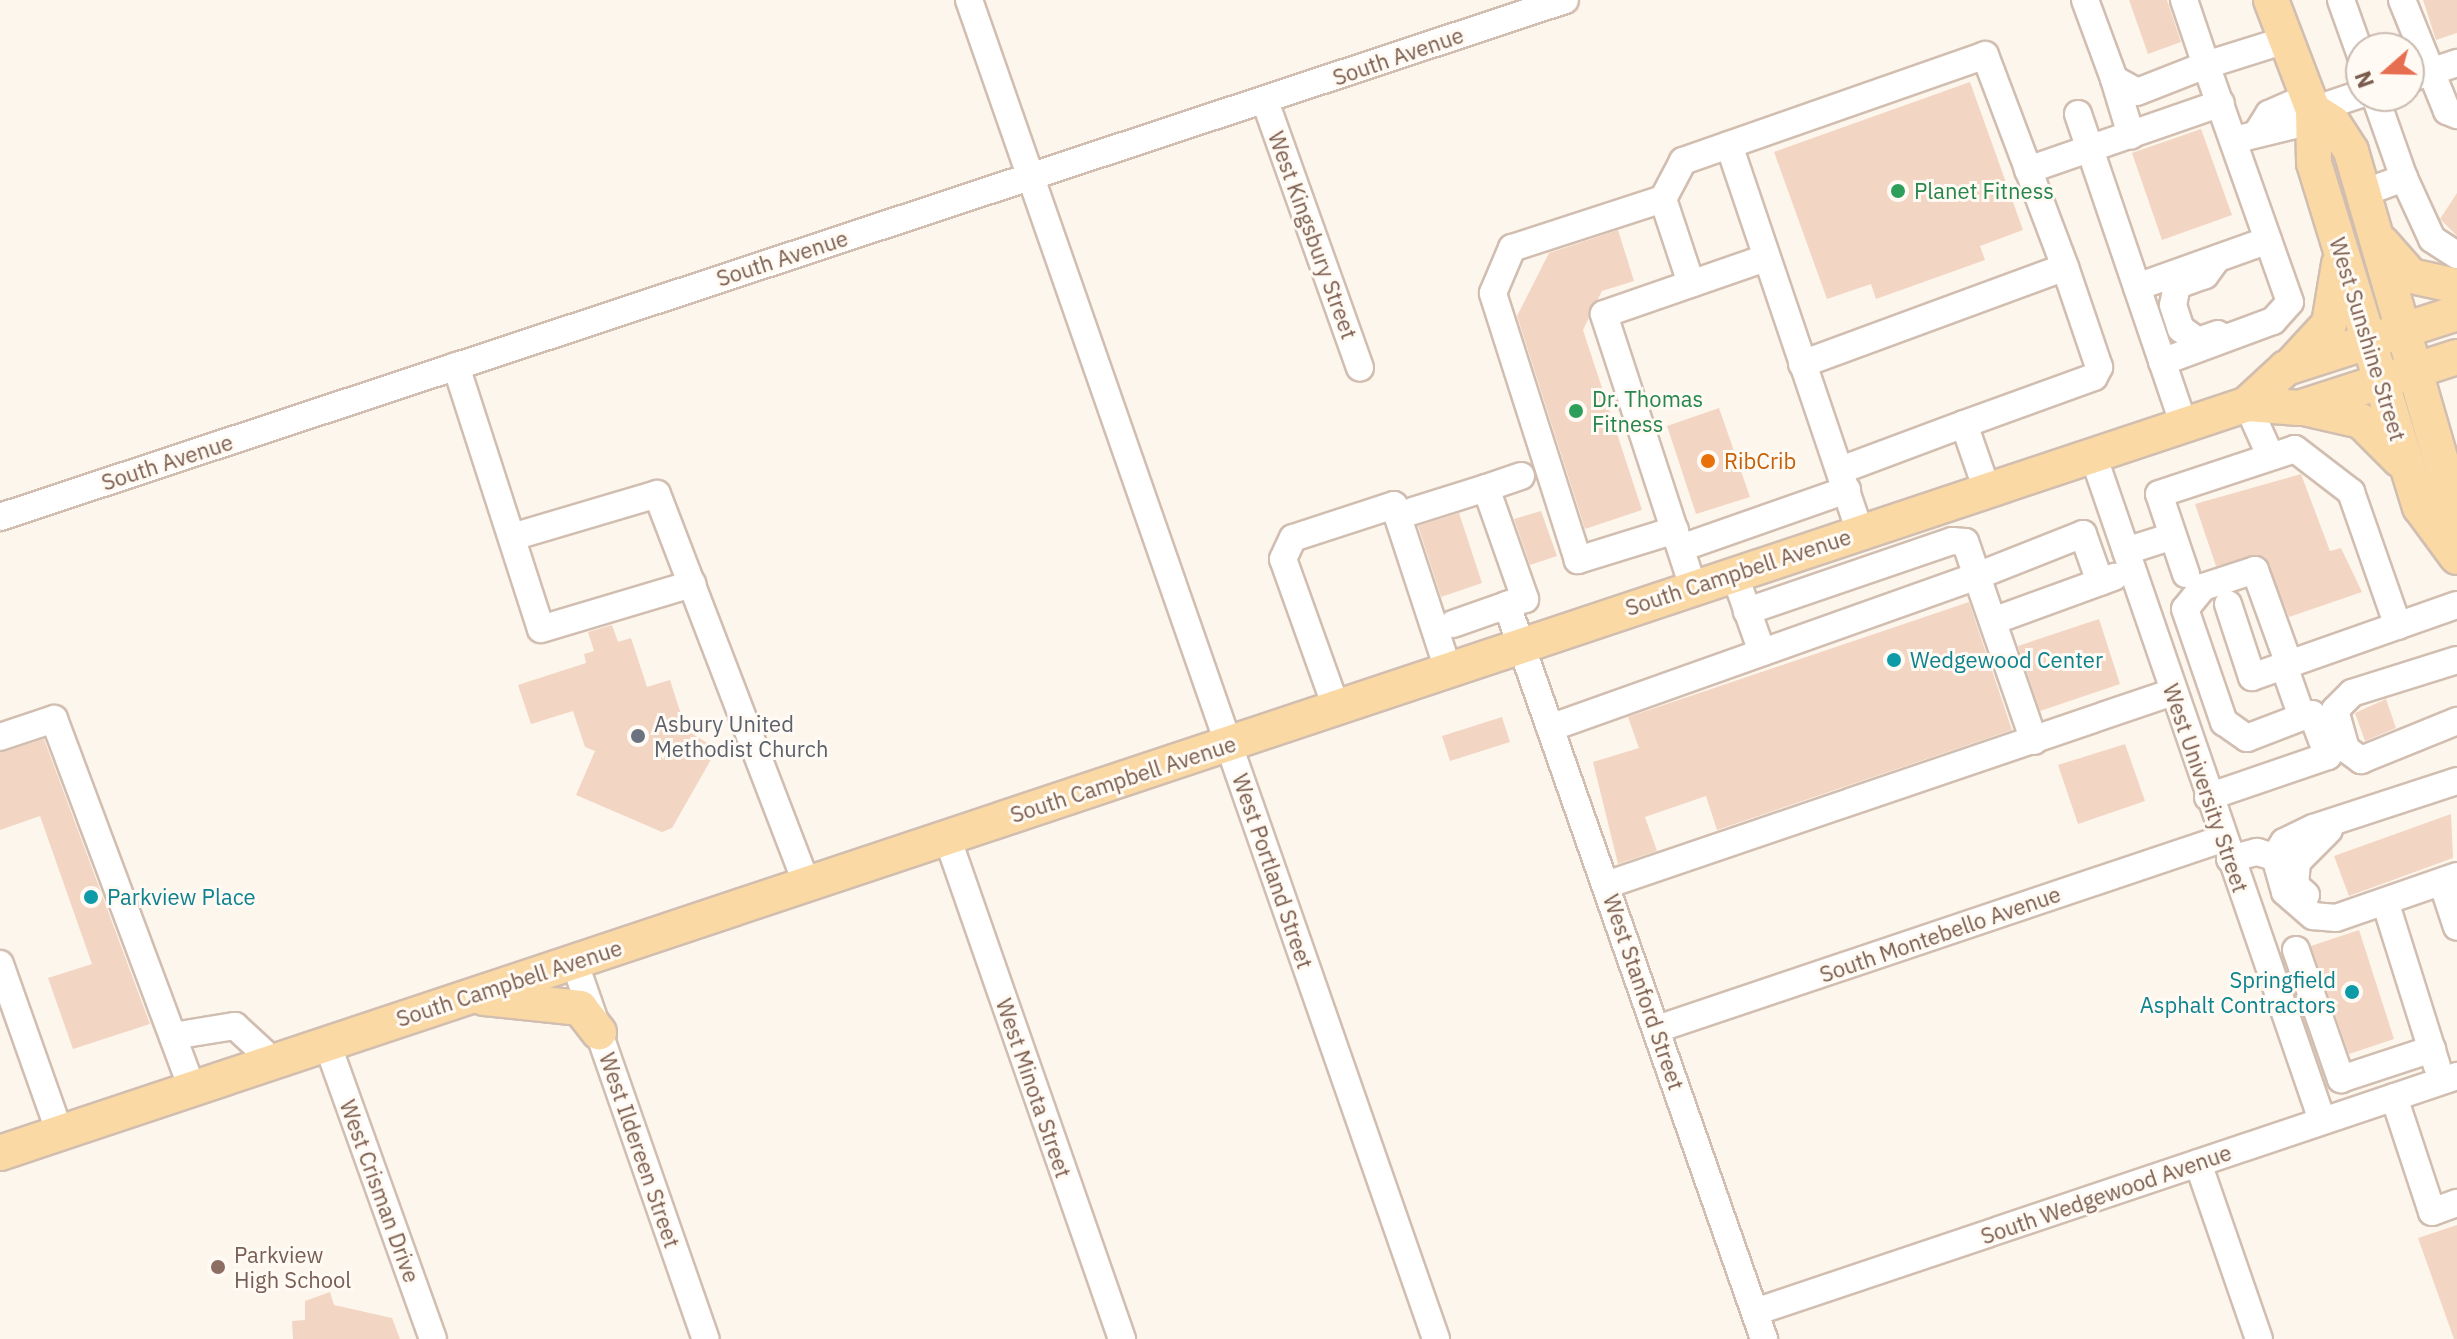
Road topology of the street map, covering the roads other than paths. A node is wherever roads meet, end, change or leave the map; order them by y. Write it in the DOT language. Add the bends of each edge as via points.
graph roads {
  1 [pos="969,0"];
  2 [pos="1565,0"];
  3 [pos="2085,0"];
  4 [pos="2184,0"];
  5 [pos="2271,0"];
  6 [pos="2341,0"];
  7 [pos="2402,0"];
  8 [pos="1500,10"];
  9 [pos="2352,32"];
  10 [pos="2409,32"];
  11 [pos="2286,40"];
  12 [pos="2457,63"];
  13 [pos="2206,65"];
  14 [pos="2425,74"];
  15 [pos="2114,79"];
  16 [pos="2425,84"];
  17 [pos="2345,99"];
  18 [pos="1265,101"];
  19 [pos="2221,103"];
  20 [pos="2311,109"];
  21 [pos="2381,112"];
  22 [pos="2078,114"];
  23 [pos="2457,115"];
  24 [pos="2131,135"];
  25 [pos="2234,140"];
  26 [pos="1729,145"];
  27 [pos="2090,150"];
  28 [pos="2028,170"];
  29 [pos="1031,176"];
  30 [pos="2404,178"];
  31 [pos="2363,193"];
  32 [pos="1663,199"];
  33 [pos="2375,232"];
  34 [pos="2268,240"];
  35 [pos="2339,244"];
  36 [pos="2457,255"];
  37 [pos="1766,258"];
  38 [pos="2216,260"];
  39 [pos="2065,267"];
  40 [pos="1691,283"];
  41 [pos="2457,286"];
  42 [pos="2137,287"];
  43 [pos="2457,313"];
  44 [pos="2251,330"];
  45 [pos="2404,331"];
  46 [pos="2369,342"];
  47 [pos="2457,357"];
  48 [pos="2162,362"];
  49 [pos="1802,364"];
  50 [pos="456,366"];
  51 [pos="1360,368"];
  52 [pos="2286,368"];
  53 [pos="2416,371"];
  54 [pos="2382,383"];
  55 [pos="2247,404"];
  56 [pos="2299,408"];
  57 [pos="1964,424"];
  58 [pos="2184,425"];
  59 [pos="2093,455"];
  60 [pos="2270,455"];
  61 [pos="2410,475"];
  62 [pos="1521,476"];
  63 [pos="1844,480"];
  64 [pos="1486,488"];
  65 [pos="1987,490"];
  66 [pos="1413,511"];
  67 [pos="2457,515"];
  68 [pos="0,517"];
  69 [pos="2116,522"];
  70 [pos="1860,531"];
  71 [pos="2083,534"];
  72 [pos="2173,536"];
  73 [pos="512,537"];
  74 [pos="1678,539"];
  75 [pos="2457,557"];
  76 [pos="2129,561"];
  77 [pos="1734,573"];
  78 [pos="2186,574"];
  79 [pos="1977,576"];
  80 [pos="2100,582"];
  81 [pos="692,584"];
  82 [pos="1693,587"];
  83 [pos="2228,604"];
  84 [pos="1507,605"];
  85 [pos="2457,605"];
  86 [pos="1747,611"];
  87 [pos="1993,621"];
  88 [pos="1453,624"];
  89 [pos="2398,626"];
  90 [pos="1520,645"];
  91 [pos="1762,652"];
  92 [pos="2457,660"];
  93 [pos="2286,665"];
  94 [pos="1448,669"];
  95 [pos="2173,692"];
  96 [pos="1336,707"];
  97 [pos="2302,717"];
  98 [pos="2457,721"];
  99 [pos="1550,728"];
  100 [pos="2331,735"];
  101 [pos="0,737"];
  102 [pos="2034,741"];
  103 [pos="1229,744"];
  104 [pos="2457,781"];
  105 [pos="2208,797"];
  106 [pos="2340,819"];
  107 [pos="947,837"];
  108 [pos="2226,849"];
  109 [pos="2275,857"];
  110 [pos="2452,873"];
  111 [pos="807,884"];
  112 [pos="1606,885"];
  113 [pos="2389,914"];
  114 [pos="2457,927"];
  115 [pos="2296,950"];
  116 [pos="574,961"];
  117 [pos="0,964"];
  118 [pos="4,989"];
  119 [pos="468,997"];
  120 [pos="2320,1019"];
  121 [pos="1657,1029"];
  122 [pos="2290,1030"];
  123 [pos="599,1032"];
  124 [pos="173,1036"];
  125 [pos="327,1043"];
  126 [pos="2432,1049"];
  127 [pos="273,1061"];
  128 [pos="2452,1083"];
  129 [pos="192,1089"];
  130 [pos="2394,1097"];
  131 [pos="2322,1120"];
  132 [pos="60,1133"];
  133 [pos="0,1153"];
  134 [pos="2198,1163"];
  135 [pos="2457,1203"];
  136 [pos="1755,1312"];
  137 [pos="433,1339"];
  138 [pos="706,1339"];
  139 [pos="1122,1339"];
  140 [pos="1436,1339"];
  141 [pos="1764,1339"];
  142 [pos="2259,1339"];
  1 -- 29 [label="street, West Portland Street"];
  2 -- 8 [label="street, South Avenue"];
  3 -- 15 [label="street"];
  4 -- 13 [label="street"];
  5 -- 11 [label="main road, West Sunshine Street"];
  6 -- 9 [label="street"];
  7 -- 10 [label="street"];
  8 -- 18 [label="street, South Avenue"];
  11 -- 13 [label="street"];
  11 -- 20 [label="main road, West Sunshine Street"];
  12 -- 14 [label="street"];
  13 -- 15 [label="street" via="2137,92"];
  13 -- 19 [label="street"];
  15 -- 24 [label="street"];
  16 -- 23 [label="street" via="2447,111"];
  17 -- 20 [label="street"];
  18 -- 29 [label="street, South Avenue"];
  18 -- 51 [label="street, West Kingsbury Street"];
  19 -- 24 [label="street"];
  19 -- 25 [label="street"];
  20 -- 25 [label="street"];
  20 -- 31 [label="main road, West Sunshine Street" via="2333,123 2351,151"];
  20 -- 35 [label="main road, West Sunshine Street" via="2314,163"];
  21 -- 30 [label="street"];
  22 -- 27 [label="street"];
  24 -- 27 [label="street"];
  25 -- 34 [label="street"];
  26 -- 28 [label="street" via="1985,55"];
  26 -- 32 [label="street" via="1683,161"];
  26 -- 37 [label="street"];
  27 -- 28 [label="street"];
  27 -- 42 [label="street"];
  28 -- 39 [label="street"];
  29 -- 50 [label="street, South Avenue"];
  29 -- 103 [label="street, West Portland Street"];
  30 -- 31 [label="street"];
  30 -- 36 [label="street" via="2432,239"];
  31 -- 33 [label="main road, West Sunshine Street"];
  32 -- 40 [label="street"];
  32 -- 74 [label="street" via="1512,248 1493,293 1578,560"];
  33 -- 41 [label="main road" via="2411,276"];
  33 -- 45 [label="main road, West Sunshine Street"];
  34 -- 38 [label="street"];
  34 -- 44 [label="street" via="2290,302"];
  35 -- 46 [label="main road, West Sunshine Street"];
  35 -- 52 [label="main road" via="2340,284 2329,324"];
  37 -- 40 [label="street"];
  37 -- 49 [label="street"];
  38 -- 42 [label="street"];
  38 -- 44 [label="street" via="2205,275 2177,285 2173,305 2181,329 2198,341 2232,328"];
  39 -- 49 [label="street"];
  39 -- 57 [label="street" via="2095,348 2094,377"];
  40 -- 74 [label="street" via="1604,314"];
  42 -- 48 [label="street"];
  43 -- 45 [label="main road, South Campbell Avenue"];
  44 -- 48 [label="street"];
  45 -- 46 [label="main road, South Campbell Avenue"];
  45 -- 53 [label="main road, West Sunshine Street"];
  46 -- 52 [label="main road, South Campbell Avenue"];
  46 -- 54 [label="main road, West Sunshine Street"];
  47 -- 53 [label="main road, South Campbell Avenue"];
  48 -- 58 [label="street"];
  49 -- 63 [label="street"];
  50 -- 68 [label="street, South Avenue"];
  50 -- 73 [label="street"];
  52 -- 55 [label="main road, South Campbell Avenue"];
  53 -- 54 [label="main road, South Campbell Avenue"];
  53 -- 67 [label="main road, West Sunshine Street"];
  54 -- 56 [label="main road, South Campbell Avenue"];
  54 -- 61 [label="main road, West Sunshine Street"];
  55 -- 56 [label="main road, South Campbell Avenue"];
  55 -- 58 [label="main road, South Campbell Avenue"];
  55 -- 60 [label="street"];
  56 -- 61 [label="main road" via="2361,421 2382,435"];
  57 -- 63 [label="street"];
  57 -- 65 [label="street"];
  58 -- 59 [label="main road, South Campbell Avenue"];
  59 -- 65 [label="main road, South Campbell Avenue"];
  59 -- 69 [label="street, West University Street"];
  60 -- 72 [label="street" via="2159,494"];
  60 -- 89 [label="street" via="2295,449 2351,492"];
  61 -- 75 [label="main road, West Sunshine Street" via="2433,530"];
  62 -- 64 [label="street"];
  63 -- 70 [label="street"];
  63 -- 74 [label="street"];
  64 -- 66 [label="street"];
  64 -- 84 [label="street" via="1525,599"];
  65 -- 70 [label="main road, South Campbell Avenue"];
  69 -- 71 [label="street"];
  69 -- 76 [label="street, West University Street"];
  70 -- 77 [label="main road, South Campbell Avenue"];
  71 -- 79 [label="street"];
  71 -- 80 [label="street"];
  72 -- 76 [label="street"];
  72 -- 78 [label="street"];
  73 -- 81 [label="street" via="652,492"];
  73 -- 81 [label="street" via="537,622 548,629"];
  74 -- 82 [label="street"];
  76 -- 80 [label="street"];
  76 -- 95 [label="street, West University Street"];
  77 -- 82 [label="main road, South Campbell Avenue"];
  77 -- 86 [label="street"];
  79 -- 86 [label="street" via="1965,542 1952,541"];
  79 -- 87 [label="street"];
  79 -- 91 [label="street"];
  80 -- 87 [label="street"];
  81 -- 111 [label="street"];
  82 -- 90 [label="main road, South Campbell Avenue"];
  83 -- 93 [label="street" via="2252,677"];
  84 -- 88 [label="street"];
  84 -- 90 [label="street, West Stanford Street"];
  85 -- 89 [label="street"];
  86 -- 91 [label="street"];
  87 -- 102 [label="street"];
  89 -- 93 [label="street"];
  90 -- 94 [label="main road, South Campbell Avenue"];
  90 -- 99 [label="street, West Stanford Street"];
  91 -- 99 [label="street"];
  92 -- 100 [label="street" via="2342,698"];
  93 -- 97 [label="street"];
  93 -- 97 [label="street" via="2255,570 2203,587 2185,609 2224,722 2247,738"];
  94 -- 96 [label="main road, South Campbell Avenue"];
  94 -- 96 [label="street" via="1394,505 1293,538 1283,559"];
  95 -- 102 [label="street"];
  95 -- 105 [label="street, West University Street"];
  96 -- 103 [label="main road, South Campbell Avenue"];
  97 -- 100 [label="street" via="2312,714"];
  98 -- 100 [label="street" via="2361,760"];
  99 -- 112 [label="street, West Stanford Street"];
  100 -- 105 [label="street" via="2328,756"];
  101 -- 124 [label="street" via="54,719"];
  102 -- 112 [label="street"];
  103 -- 107 [label="main road, South Campbell Avenue"];
  103 -- 140 [label="street, West Portland Street"];
  104 -- 106 [label="street"];
  105 -- 108 [label="street, West University Street"];
  106 -- 109 [label="street" via="2284,842"];
  106 -- 110 [label="street" via="2297,862 2295,885 2328,901"];
  107 -- 111 [label="main road, South Campbell Avenue"];
  107 -- 139 [label="street, West Minota Street"];
  108 -- 109 [label="street, South Montebello Avenue"];
  108 -- 121 [label="street, South Montebello Avenue"];
  108 -- 122 [label="street, West University Street"];
  109 -- 110 [label="street" via="2285,892 2313,916 2336,918"];
  110 -- 114 [label="street"];
  111 -- 116 [label="main road, South Campbell Avenue"];
  112 -- 121 [label="street, West Stanford Street"];
  113 -- 126 [label="street"];
  115 -- 120 [label="street"];
  116 -- 119 [label="main road, South Campbell Avenue"];
  116 -- 123 [label="street, West Ildereen Street"];
  117 -- 118 [label="street"];
  118 -- 132 [label="street"];
  119 -- 123 [label="main road" via="580,1008"];
  119 -- 125 [label="main road, South Campbell Avenue"];
  120 -- 122 [label="street"];
  120 -- 126 [label="street" via="2341,1079"];
  121 -- 136 [label="street, West Stanford Street"];
  122 -- 131 [label="street, West University Street"];
  123 -- 138 [label="street, West Ildereen Street"];
  124 -- 127 [label="street" via="235,1026"];
  124 -- 129 [label="street"];
  125 -- 127 [label="main road, South Campbell Avenue"];
  125 -- 137 [label="street, West Crisman Drive"];
  126 -- 128 [label="street"];
  127 -- 129 [label="main road, South Campbell Avenue"];
  128 -- 130 [label="street, South Wedgewood Avenue"];
  129 -- 132 [label="main road, South Campbell Avenue"];
  130 -- 131 [label="street, South Wedgewood Avenue"];
  130 -- 135 [label="street" via="2432,1212"];
  131 -- 134 [label="street, South Wedgewood Avenue"];
  132 -- 133 [label="main road, South Campbell Avenue"];
  134 -- 136 [label="street, South Wedgewood Avenue"];
  134 -- 142 [label="street"];
  136 -- 141 [label="street, West Stanford Street"];
}
